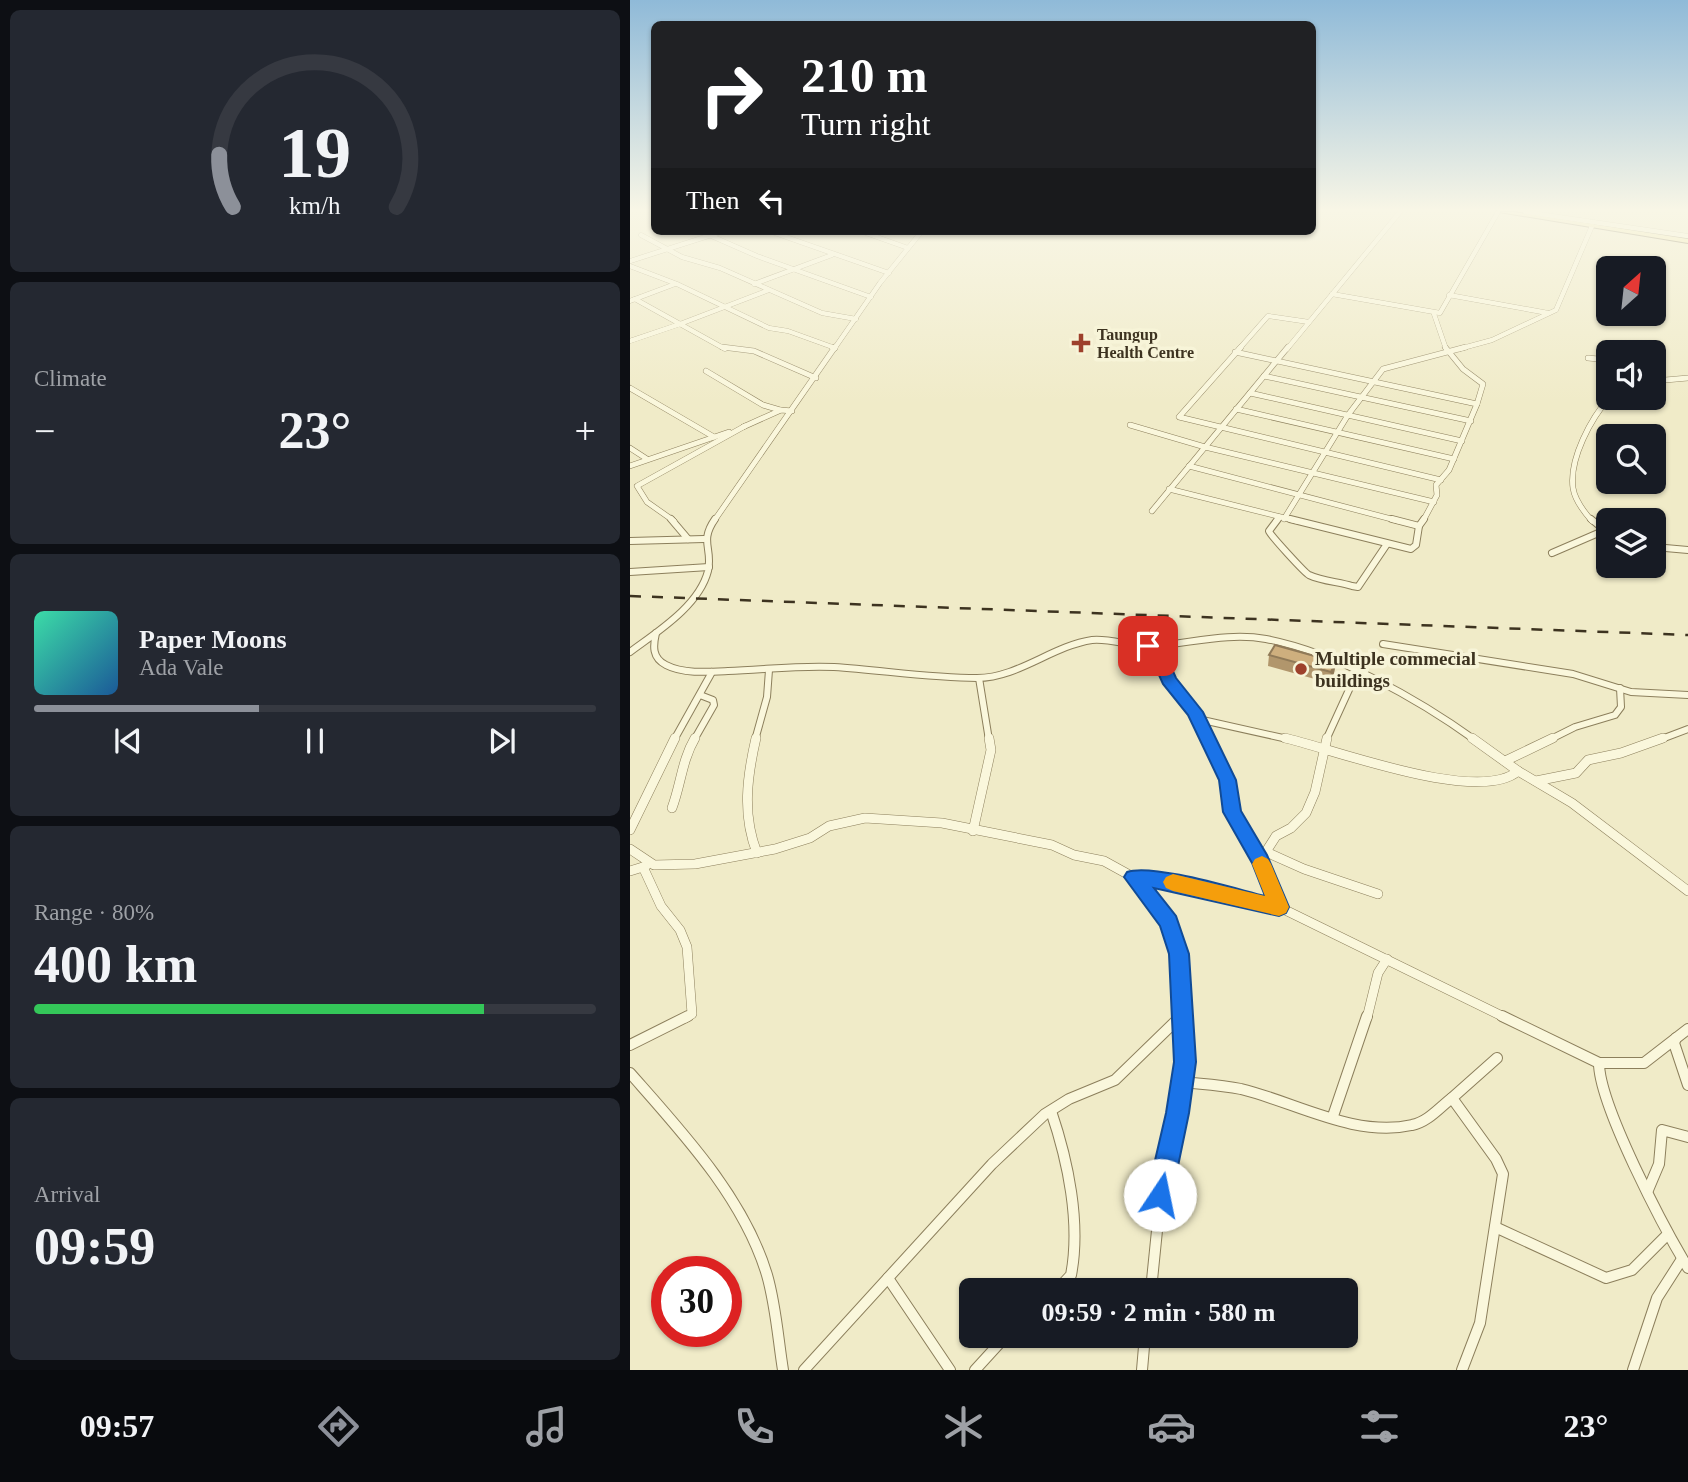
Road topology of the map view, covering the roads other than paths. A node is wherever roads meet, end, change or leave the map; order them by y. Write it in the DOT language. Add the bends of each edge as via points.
graph roads {
  1 [pos="656,276"];
  2 [pos="733,276"];
  3 [pos="775,276"];
  4 [pos="816,276"];
  5 [pos="887,276"];
  6 [pos="1347,276"];
  7 [pos="1460,276"];
  8 [pos="1571,276"];
  9 [pos="677,284"];
  10 [pos="754,284"];
  11 [pos="769,290"];
  12 [pos="1332,294"];
  13 [pos="1449,295"];
  14 [pos="871,297"];
  15 [pos="632,300"];
  16 [pos="725,306"];
  17 [pos="1549,313"];
  18 [pos="1434,314"];
  19 [pos="856,319"];
  20 [pos="1309,321"];
  21 [pos="680,324"];
  22 [pos="630,341"];
  23 [pos="835,348"];
  24 [pos="1450,351"];
  25 [pos="1235,352"];
  26 [pos="1588,358"];
  27 [pos="1596,359"];
  28 [pos="1277,360"];
  29 [pos="706,371"];
  30 [pos="1264,376"];
  31 [pos="816,377"];
  32 [pos="1688,378"];
  33 [pos="1666,380"];
  34 [pos="1373,382"];
  35 [pos="630,388"];
  36 [pos="1250,393"];
  37 [pos="1361,398"];
  38 [pos="1477,404"];
  39 [pos="1236,409"];
  40 [pos="781,410"];
  41 [pos="1600,410"];
  42 [pos="792,411"];
  43 [pos="1348,415"];
  44 [pos="1471,421"];
  45 [pos="1130,425"];
  46 [pos="745,426"];
  47 [pos="1221,428"];
  48 [pos="1337,434"];
  49 [pos="715,437"];
  50 [pos="1462,441"];
  51 [pos="1205,447"];
  52 [pos="630,449"];
  53 [pos="1325,454"];
  54 [pos="1454,458"];
  55 [pos="647,459"];
  56 [pos="630,466"];
  57 [pos="1189,466"];
  58 [pos="1313,473"];
  59 [pos="1441,481"];
  60 [pos="1169,489"];
  61 [pos="1299,495"];
  62 [pos="1434,502"];
  63 [pos="1152,511"];
  64 [pos="1282,518"];
  65 [pos="1596,525"];
  66 [pos="1419,526"];
  67 [pos="1596,536"];
  68 [pos="688,539"];
  69 [pos="704,539"];
  70 [pos="630,541"];
  71 [pos="1387,544"];
  72 [pos="1666,548"];
  73 [pos="1688,550"];
  74 [pos="1552,553"];
  75 [pos="709,567"];
  76 [pos="630,572"];
  77 [pos="656,633"];
  78 [pos="1383,644"];
  79 [pos="1148,646"];
  80 [pos="630,652"];
  81 [pos="769,670"];
  82 [pos="1358,670"];
  83 [pos="712,672"];
  84 [pos="979,678"];
  85 [pos="1620,688"];
  86 [pos="700,695"];
  87 [pos="1688,695"];
  88 [pos="1198,719"];
  89 [pos="1688,729"];
  90 [pos="1323,747"];
  91 [pos="1505,761"];
  92 [pos="1518,771"];
  93 [pos="1535,781"];
  94 [pos="672,808"];
  95 [pos="630,830"];
  96 [pos="973,831"];
  97 [pos="630,849"];
  98 [pos="1266,852"];
  99 [pos="757,853"];
  100 [pos="1260,860"];
  101 [pos="654,865"];
  102 [pos="643,867"];
  103 [pos="630,871"];
  104 [pos="1133,877"];
  105 [pos="1688,891"];
  106 [pos="1378,894"];
  107 [pos="1279,907"];
  108 [pos="1387,959"];
  109 [pos="1182,1015"];
  110 [pos="1688,1029"];
  111 [pos="1676,1038"];
  112 [pos="630,1045"];
  113 [pos="1497,1058"];
  114 [pos="1599,1063"];
  115 [pos="630,1073"];
  116 [pos="1182,1082"];
  117 [pos="1688,1085"];
  118 [pos="1452,1098"];
  119 [pos="1051,1111"];
  120 [pos="1333,1116"];
  121 [pos="1688,1137"];
  122 [pos="1648,1190"];
  123 [pos="1495,1227"];
  124 [pos="1668,1234"];
  125 [pos="1685,1264"];
  126 [pos="888,1278"];
  127 [pos="1068,1278"];
  128 [pos="1152,1278"];
  129 [pos="995,1348"];
  130 [pos="1145,1348"];
  131 [pos="783,1370"];
  132 [pos="804,1370"];
  133 [pos="950,1370"];
  134 [pos="975,1370"];
  135 [pos="1142,1370"];
  136 [pos="1462,1370"];
  137 [pos="1633,1370"];
  1 -- 9 [label="street"];
  2 -- 10 [label="street"];
  3 -- 10 [label="street"];
  4 -- 14 [label="street"];
  5 -- 14 [label="street"];
  6 -- 12 [label="street"];
  7 -- 13 [label="street"];
  8 -- 17 [label="street" via="1556,310"];
  9 -- 15 [label="street"];
  9 -- 16 [label="street"];
  10 -- 11 [label="street"];
  11 -- 16 [label="street"];
  11 -- 19 [label="street" via="822,313"];
  12 -- 18 [label="street"];
  12 -- 20 [label="street"];
  13 -- 17 [label="street"];
  13 -- 18 [label="street" via="1440,313"];
  14 -- 19 [label="street"];
  15 -- 21 [label="street"];
  16 -- 21 [label="street"];
  16 -- 23 [label="street" via="769,328"];
  17 -- 24 [label="street" via="1498,338"];
  18 -- 24 [label="street" via="1440,324 1438,333"];
  19 -- 23 [label="street"];
  20 -- 25 [label="street" via="1270,315"];
  20 -- 28 [label="street"];
  21 -- 22 [label="street"];
  21 -- 31 [label="street" via="726,349 754,351"];
  23 -- 31 [label="street"];
  24 -- 34 [label="street" via="1386,367"];
  24 -- 38 [label="street" via="1459,368 1483,384"];
  25 -- 28 [label="street"];
  25 -- 47 [label="street" via="1178,415"];
  26 -- 27 [label="street"];
  28 -- 30 [label="street"];
  28 -- 34 [label="street"];
  29 -- 40 [label="street"];
  30 -- 36 [label="street"];
  30 -- 37 [label="street"];
  31 -- 42 [label="street"];
  32 -- 33 [label="street"];
  34 -- 37 [label="street"];
  34 -- 38 [label="street"];
  35 -- 49 [label="street"];
  36 -- 39 [label="street"];
  36 -- 43 [label="street"];
  37 -- 43 [label="street"];
  37 -- 44 [label="street"];
  38 -- 44 [label="street"];
  39 -- 47 [label="street"];
  39 -- 48 [label="street"];
  40 -- 42 [label="street"];
  40 -- 46 [label="street"];
  41 -- 65 [label="street" via="1572,486"];
  42 -- 69 [label="street"];
  43 -- 48 [label="street"];
  43 -- 50 [label="street"];
  44 -- 50 [label="street"];
  45 -- 51 [label="street"];
  46 -- 49 [label="street"];
  46 -- 68 [label="street" via="637,486 644,500 681,524"];
  47 -- 51 [label="street"];
  47 -- 53 [label="street"];
  48 -- 53 [label="street"];
  48 -- 54 [label="street"];
  49 -- 55 [label="street"];
  50 -- 54 [label="street"];
  51 -- 57 [label="street"];
  51 -- 58 [label="street"];
  52 -- 55 [label="street"];
  53 -- 58 [label="street"];
  53 -- 59 [label="street"];
  54 -- 59 [label="street"];
  55 -- 56 [label="street"];
  57 -- 60 [label="street"];
  57 -- 61 [label="street"];
  58 -- 61 [label="street"];
  58 -- 62 [label="street"];
  59 -- 62 [label="street"];
  60 -- 63 [label="street"];
  60 -- 64 [label="street"];
  61 -- 64 [label="street"];
  61 -- 66 [label="street"];
  62 -- 66 [label="street"];
  64 -- 71 [label="street"];
  64 -- 71 [label="street" via="1269,531 1270,538 1295,558 1304,572 1356,587"];
  66 -- 71 [label="street" via="1414,548"];
  67 -- 74 [label="street"];
  68 -- 69 [label="street"];
  68 -- 70 [label="street"];
  69 -- 75 [label="street"];
  72 -- 73 [label="street"];
  75 -- 76 [label="street"];
  75 -- 77 [label="street" via="690,598"];
  77 -- 80 [label="street"];
  77 -- 83 [label="street" via="656,657 666,665"];
  78 -- 85 [label="street" via="1553,670"];
  79 -- 82 [label="street" via="1219,638 1265,639"];
  79 -- 84 [label="street" via="1083,642 1008,672"];
  79 -- 88 [label="street"];
  81 -- 83 [label="street"];
  81 -- 84 [label="street" via="831,667"];
  81 -- 99 [label="street" via="765,712 747,785 747,832"];
  82 -- 90 [label="street"];
  82 -- 91 [label="street"];
  83 -- 86 [label="street"];
  84 -- 96 [label="street" via="991,750"];
  85 -- 87 [label="street"];
  85 -- 91 [label="street" via="1621,707 1615,715 1575,727"];
  86 -- 94 [label="street" via="713,699 714,705 685,755 682,783"];
  86 -- 95 [label="street"];
  88 -- 90 [label="street"];
  88 -- 100 [label="street" via="1228,780 1232,812"];
  89 -- 93 [label="street" via="1588,760 1576,773"];
  90 -- 92 [label="street" via="1425,777 1476,780 1510,777"];
  90 -- 98 [label="street" via="1306,813 1276,836"];
  91 -- 92 [label="street"];
  92 -- 93 [label="street"];
  93 -- 105 [label="street" via="1572,803"];
  96 -- 99 [label="street" via="916,820 865,818"];
  96 -- 104 [label="street" via="1052,845 1104,861"];
  97 -- 101 [label="street"];
  98 -- 100 [label="street"];
  98 -- 106 [label="street"];
  99 -- 101 [label="street" via="695,864"];
  100 -- 107 [label="street"];
  101 -- 102 [label="street"];
  102 -- 103 [label="street"];
  102 -- 112 [label="street" via="687,947 692,1014"];
  104 -- 107 [label="street"];
  104 -- 109 [label="street" via="1174,933"];
  107 -- 108 [label="street"];
  108 -- 114 [label="street"];
  108 -- 120 [label="street" via="1378,973"];
  109 -- 116 [label="street"];
  109 -- 119 [label="street" via="1115,1080"];
  110 -- 111 [label="street"];
  111 -- 114 [label="street" via="1644,1063"];
  111 -- 117 [label="street"];
  113 -- 118 [label="street"];
  114 -- 122 [label="street" via="1599,1080"];
  115 -- 131 [label="street" via="688,1140 746,1225 767,1274"];
  116 -- 120 [label="street" via="1239,1089"];
  116 -- 128 [label="street" via="1161,1183"];
  118 -- 120 [label="street" via="1410,1126 1369,1125"];
  118 -- 123 [label="street" via="1501,1169"];
  119 -- 126 [label="street" via="992,1164"];
  119 -- 127 [label="street" via="1070,1172 1073,1252"];
  121 -- 122 [label="street" via="1662,1129 1659,1164"];
  122 -- 124 [label="street"];
  123 -- 124 [label="street" via="1606,1278 1632,1270"];
  123 -- 136 [label="street" via="1480,1323"];
  124 -- 125 [label="street"];
  125 -- 137 [label="street" via="1661,1289"];
  126 -- 132 [label="street"];
  126 -- 133 [label="street"];
  129 -- 134 [label="street"];
  130 -- 135 [label="street"];
}
